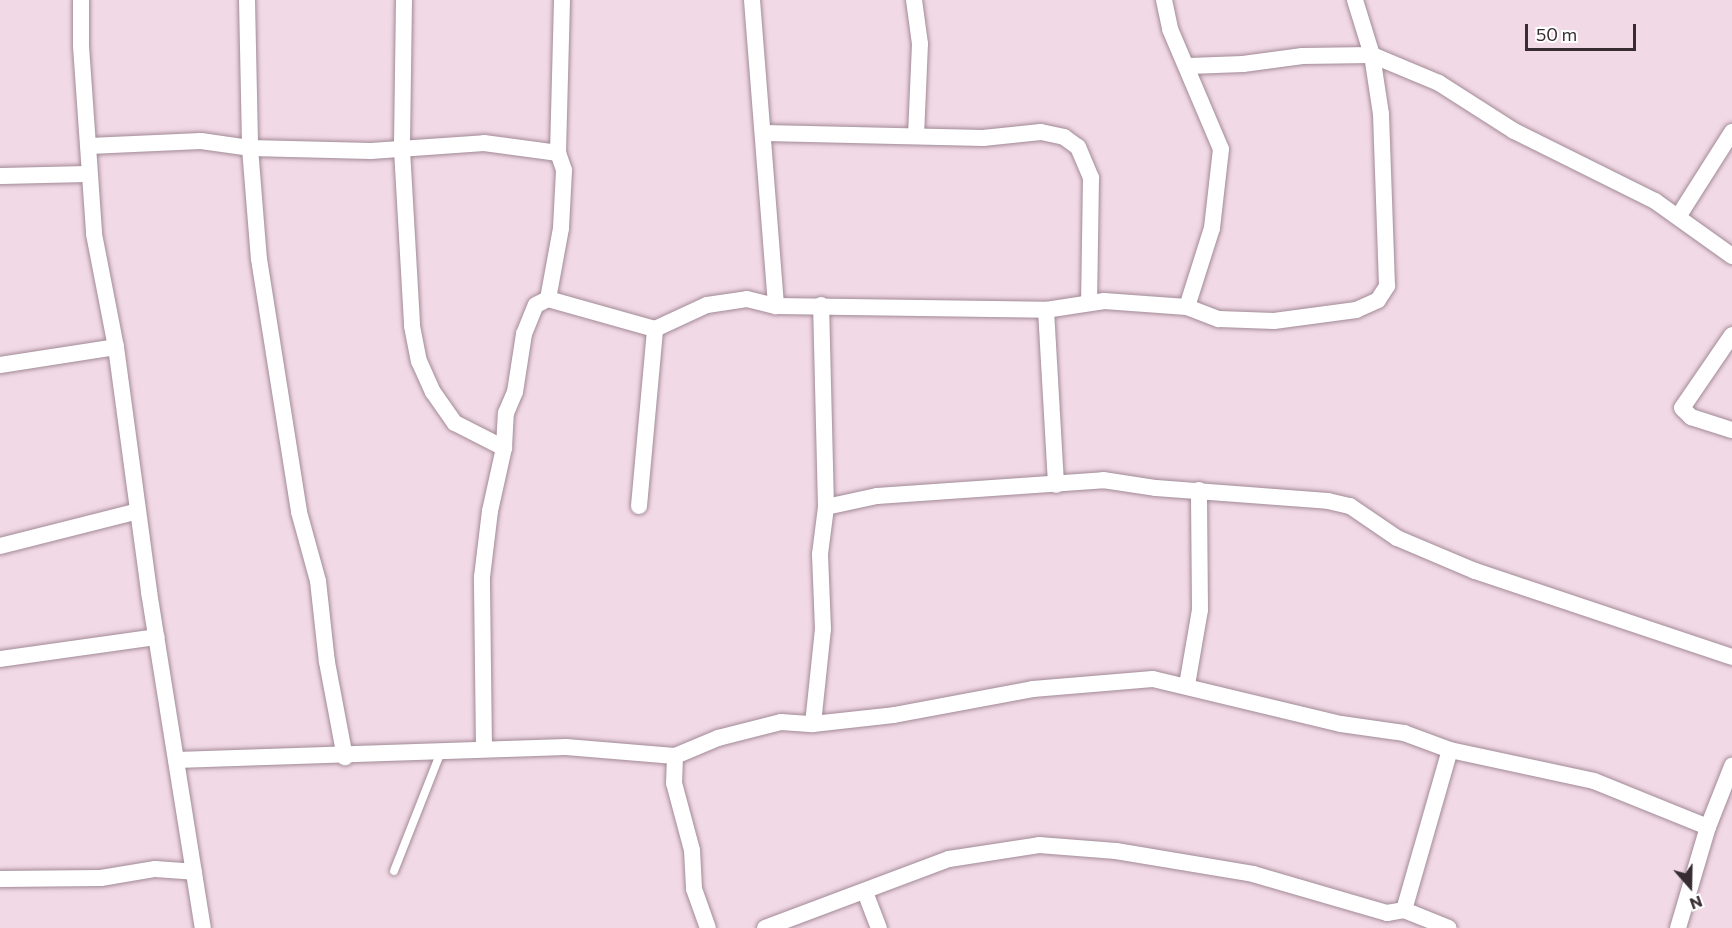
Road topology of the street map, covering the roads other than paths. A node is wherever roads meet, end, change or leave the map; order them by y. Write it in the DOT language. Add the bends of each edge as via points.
graph roads {
  1 [pos="81,0"];
  2 [pos="247,0"];
  3 [pos="404,0"];
  4 [pos="562,0"];
  5 [pos="752,0"];
  6 [pos="914,0"];
  7 [pos="1164,0"];
  8 [pos="1354,0"];
  9 [pos="1372,55"];
  10 [pos="1189,66"];
  11 [pos="1732,132"];
  12 [pos="765,133"];
  13 [pos="916,136"];
  14 [pos="88,146"];
  15 [pos="250,148"];
  16 [pos="402,150"];
  17 [pos="558,153"];
  18 [pos="89,174"];
  19 [pos="0,176"];
  20 [pos="1678,217"];
  21 [pos="1732,256"];
  22 [pos="548,299"];
  23 [pos="1089,300"];
  24 [pos="820,305"];
  25 [pos="776,306"];
  26 [pos="1187,307"];
  27 [pos="1046,310"];
  28 [pos="655,329"];
  29 [pos="1732,335"];
  30 [pos="116,347"];
  31 [pos="0,365"];
  32 [pos="1732,430"];
  33 [pos="504,448"];
  34 [pos="1056,485"];
  35 [pos="1199,490"];
  36 [pos="639,506"];
  37 [pos="826,507"];
  38 [pos="138,511"];
  39 [pos="0,546"];
  40 [pos="156,637"];
  41 [pos="1732,657"];
  42 [pos="0,660"];
  43 [pos="1188,685"];
  44 [pos="813,724"];
  45 [pos="484,749"];
  46 [pos="1450,750"];
  47 [pos="440,754"];
  48 [pos="675,756"];
  49 [pos="345,757"];
  50 [pos="176,760"];
  51 [pos="1732,766"];
  52 [pos="1708,827"];
  53 [pos="394,871"];
  54 [pos="194,872"];
  55 [pos="0,879"];
  56 [pos="865,892"];
  57 [pos="1404,910"];
  58 [pos="203,928"];
  59 [pos="708,928"];
  60 [pos="765,928"];
  61 [pos="879,928"];
  62 [pos="1449,928"];
  63 [pos="1678,928"];
  1 -- 14 [label="street"];
  2 -- 15 [label="street"];
  3 -- 16 [label="street"];
  4 -- 17 [label="street"];
  5 -- 12 [label="street"];
  6 -- 13 [label="street" via="920,44"];
  7 -- 10 [label="street" via="1170,29"];
  8 -- 9 [label="street"];
  9 -- 10 [label="street" via="1302,56"];
  9 -- 20 [label="street" via="1439,83 1514,131"];
  9 -- 26 [label="street" via="1386,183 1387,286 1378,300 1356,310 1274,321 1219,319"];
  10 -- 26 [label="street" via="1221,149 1212,228"];
  11 -- 20 [label="street"];
  12 -- 13 [label="street"];
  12 -- 25 [label="street"];
  13 -- 23 [label="street" via="983,138 1041,132 1064,137 1078,147 1088,169 1092,196"];
  14 -- 15 [label="street" via="201,141"];
  14 -- 18 [label="street"];
  15 -- 16 [label="street"];
  15 -- 49 [label="street" via="259,259 299,512 318,581 327,662"];
  16 -- 17 [label="street" via="484,143"];
  16 -- 33 [label="street" via="412,326 419,361 455,423"];
  17 -- 22 [label="street" via="564,170 561,228"];
  18 -- 19 [label="street"];
  18 -- 30 [label="street" via="94,234"];
  20 -- 21 [label="street"];
  22 -- 28 [label="street"];
  22 -- 33 [label="street" via="536,305 524,334 514,392 506,413"];
  23 -- 26 [label="street"];
  23 -- 27 [label="street"];
  24 -- 25 [label="street"];
  24 -- 27 [label="street"];
  24 -- 37 [label="street"];
  25 -- 28 [label="street" via="747,299 707,305"];
  27 -- 34 [label="street"];
  28 -- 36 [label="street"];
  29 -- 32 [label="street" via="1682,408 1691,417"];
  30 -- 31 [label="street"];
  30 -- 38 [label="street"];
  33 -- 45 [label="street" via="497,467 482,577"];
  34 -- 35 [label="street" via="1103,480"];
  34 -- 37 [label="street" via="877,496"];
  35 -- 41 [label="street" via="1350,506 1397,538 1475,571"];
  35 -- 43 [label="street" via="1200,610"];
  37 -- 44 [label="street" via="820,554 823,629"];
  38 -- 39 [label="street"];
  38 -- 40 [label="street"];
  40 -- 42 [label="street"];
  40 -- 50 [label="street"];
  43 -- 44 [label="street" via="1153,679 1094,682 894,715"];
  43 -- 46 [label="street" via="1341,724 1404,733"];
  44 -- 48 [label="street" via="781,722 718,738"];
  45 -- 47 [label="street"];
  45 -- 48 [label="street" via="566,747"];
  46 -- 52 [label="street" via="1594,781"];
  46 -- 57 [label="street"];
  47 -- 49 [label="street"];
  47 -- 53 [label="lane"];
  48 -- 59 [label="street" via="674,783 692,850 694,889"];
  49 -- 50 [label="street"];
  50 -- 54 [label="street"];
  51 -- 52 [label="street"];
  52 -- 63 [label="street"];
  54 -- 55 [label="street" via="155,869 101,878"];
  54 -- 58 [label="street"];
  56 -- 57 [label="street" via="950,859 1022,847 1074,845 1253,874 1388,913"];
  56 -- 60 [label="street"];
  56 -- 61 [label="street"];
  57 -- 62 [label="street"];
}
